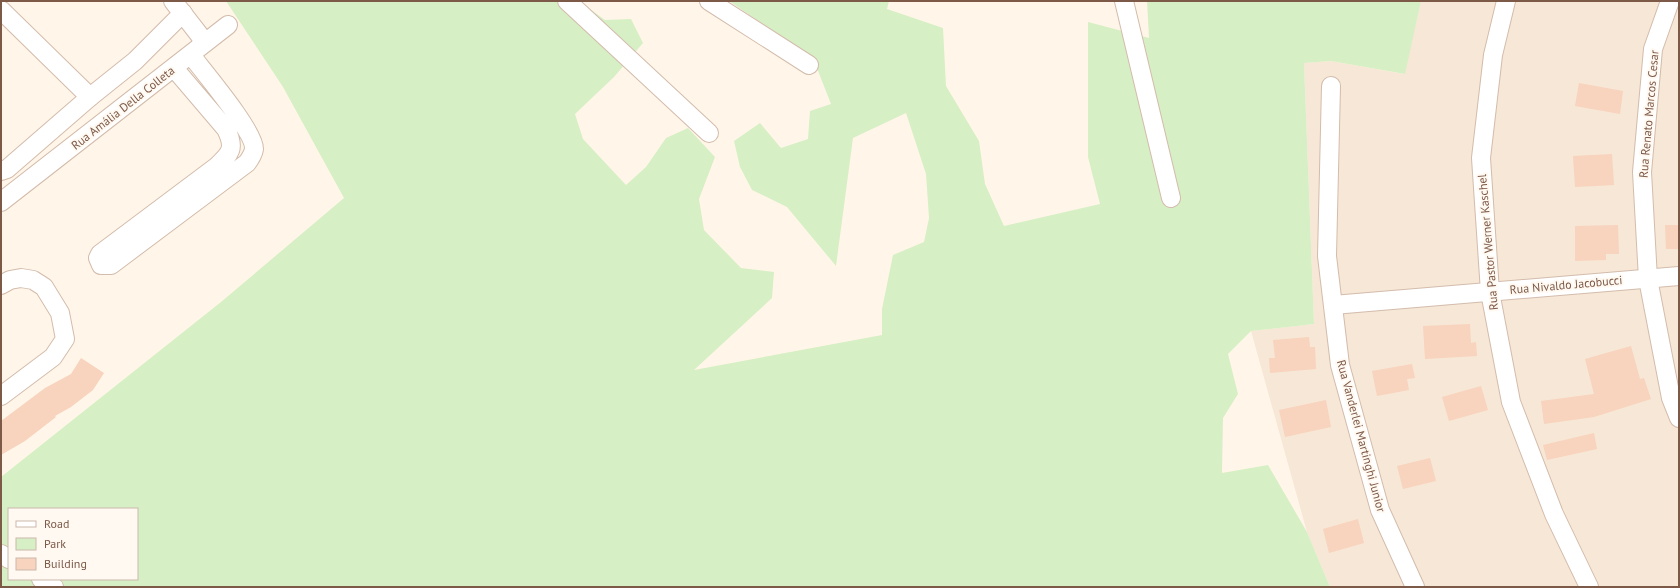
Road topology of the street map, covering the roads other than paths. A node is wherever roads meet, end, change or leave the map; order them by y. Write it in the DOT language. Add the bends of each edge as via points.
graph roads {
  1 [pos="567,1"];
  2 [pos="709,1"];
  3 [pos="1124,1"];
  4 [pos="1506,1"];
  5 [pos="1670,1"];
  6 [pos="178,7"];
  7 [pos="1,10"];
  8 [pos="228,24"];
  9 [pos="197,49"];
  10 [pos="809,66"];
  11 [pos="174,68"];
  12 [pos="1331,86"];
  13 [pos="90,97"];
  14 [pos="709,132"];
  15 [pos="1,171"];
  16 [pos="1171,198"];
  17 [pos="1,202"];
  18 [pos="1679,276"];
  19 [pos="1648,279"];
  20 [pos="1,285"];
  21 [pos="1490,292"];
  22 [pos="1333,304"];
  23 [pos="1,396"];
  24 [pos="1679,418"];
  25 [pos="43,580"];
  26 [pos="54,587"];
  27 [pos="1415,587"];
  28 [pos="1589,587"];
  1 -- 14 [label="street"];
  2 -- 10 [label="street"];
  3 -- 16 [label="street"];
  4 -- 21 [label="street, Rua Pastor Werner Kaschel" via="1493,55 1481,158"];
  5 -- 19 [label="street, Rua Renato Marcos Cesar" via="1653,49 1642,172"];
  6 -- 9 [label="street" via="201,37"];
  6 -- 13 [label="street" via="135,62"];
  7 -- 13 [label="street"];
  8 -- 9 [label="street, Rua Amália Della Colleta"];
  9 -- 11 [label="street, Rua Amália Della Colleta"];
  9 -- 11 [label="street" via="246,128 254,148 252,156 247,163 111,264 101,265 98,258 100,254 216,167 232,147 226,130"];
  11 -- 17 [label="street, Rua Amália Della Colleta"];
  12 -- 22 [label="street, Rua Vanderlei Martinghi Junior" via="1327,256"];
  13 -- 15 [label="street" via="8,169"];
  18 -- 19 [label="street, Rua Nivaldo Jacobucci"];
  19 -- 21 [label="street, Rua Nivaldo Jacobucci"];
  19 -- 24 [label="street, Rua Renato Marcos Cesar" via="1671,398"];
  20 -- 23 [label="street" via="21,278 33,280 44,287 60,313 65,339 54,357"];
  21 -- 22 [label="street, Rua Nivaldo Jacobucci"];
  21 -- 28 [label="street, Rua Pastor Werner Kaschel" via="1511,402 1554,514"];
  22 -- 27 [label="street, Rua Vanderlei Martinghi Junior" via="1340,365 1380,510"];
  25 -- 26 [label="street"];
}
